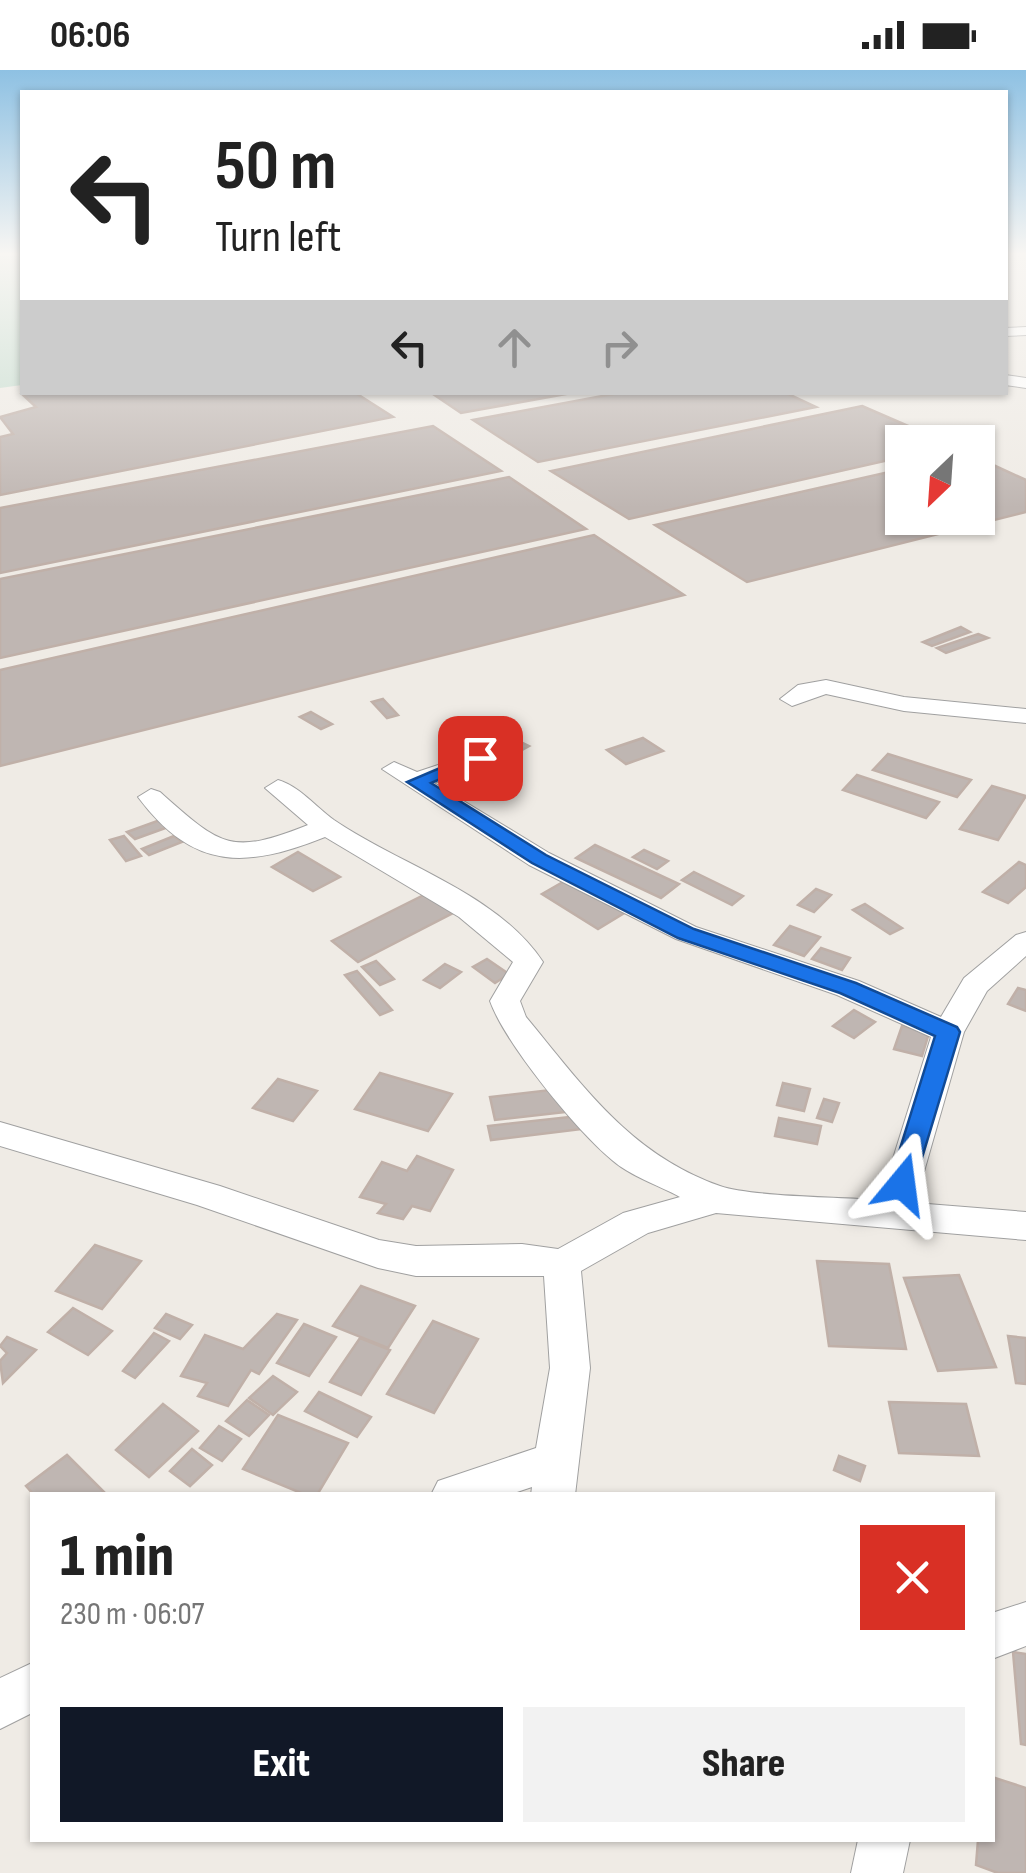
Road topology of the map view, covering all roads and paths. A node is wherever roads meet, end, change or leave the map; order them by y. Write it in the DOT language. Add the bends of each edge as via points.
graph roads {
  1 [pos="792,699"];
  2 [pos="1026,716"];
  3 [pos="480,758"];
  4 [pos="278,788"];
  5 [pos="151,797"];
  6 [pos="328,827"];
  7 [pos="1026,941"];
  8 [pos="948,1032"];
  9 [pos="0,1134"];
  10 [pos="716,1200"];
  11 [pos="894,1214"];
  12 [pos="1026,1226"];
  13 [pos="562,1264"];
  14 [pos="554,1477"];
  15 [pos="470,1492"];
  16 [pos="1026,1624"];
  17 [pos="995,1635"];
  18 [pos="30,1688"];
  19 [pos="0,1706"];
  20 [pos="884,1842"];
  21 [pos="877,1873"];
  1 -- 2 [label="street" via="826,687 904,704"];
  3 -- 8 [label="street" via="405,775 539,859 686,933 848,988"];
  4 -- 6 [label="street"];
  5 -- 6 [label="street" via="198,840 234,854 272,849"];
  6 -- 10 [label="street" via="525,953 528,962 505,1000 512,1020 628,1154"];
  7 -- 8 [label="street" via="974,985"];
  8 -- 11 [label="street"];
  9 -- 13 [label="street" via="378,1254"];
  10 -- 11 [label="street"];
  10 -- 13 [label="street" via="636,1223"];
  11 -- 12 [label="street"];
  13 -- 14 [label="street" via="570,1368"];
  14 -- 15 [label="street"];
  16 -- 17 [label="street"];
  18 -- 19 [label="street"];
  20 -- 21 [label="street"];
}
